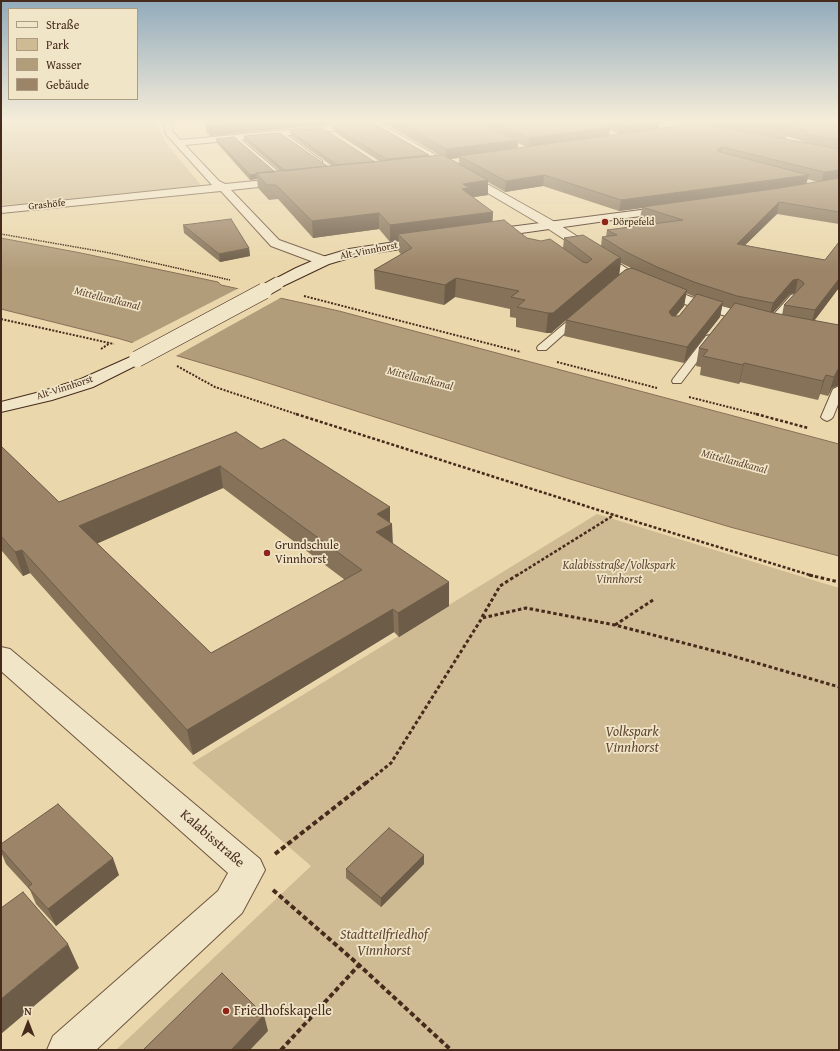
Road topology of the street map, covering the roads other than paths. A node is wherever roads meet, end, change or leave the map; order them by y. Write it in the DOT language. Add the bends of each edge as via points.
graph roads {
  1 [pos="204,171"];
  2 [pos="277,171"];
  3 [pos="456,171"];
  4 [pos="289,181"];
  5 [pos="223,187"];
  6 [pos="682,208"];
  7 [pos="1,210"];
  8 [pos="551,225"];
  9 [pos="474,235"];
  10 [pos="443,239"];
  11 [pos="324,261"];
  12 [pos="794,297"];
  13 [pos="584,312"];
  14 [pos="770,324"];
  15 [pos="785,327"];
  16 [pos="714,332"];
  17 [pos="542,348"];
  18 [pos="677,381"];
  19 [pos="839,389"];
  20 [pos="1,407"];
  21 [pos="827,418"];
  22 [pos="1,656"];
  23 [pos="67,1050"];
  1 -- 5 [label="street" via="215,183"];
  2 -- 4 [label="lane"];
  3 -- 8 [label="street"];
  4 -- 5 [label="street, Grashöfe"];
  5 -- 7 [label="street, Grashöfe"];
  5 -- 11 [label="street" via="275,243"];
  6 -- 8 [label="street"];
  8 -- 9 [label="street"];
  8 -- 14 [label="street" via="626,279 726,317"];
  10 -- 11 [label="street, Alt-Vinnhorst" via="354,252"];
  11 -- 20 [label="street, Alt-Vinnhorst, bridge" via="87,383"];
  12 -- 14 [label="lane"];
  13 -- 17 [label="lane"];
  14 -- 15 [label="street"];
  16 -- 18 [label="lane"];
  19 -- 21 [label="lane"];
  22 -- 23 [label="street, Kalabisstraße" via="248,870 230,902"];
}
